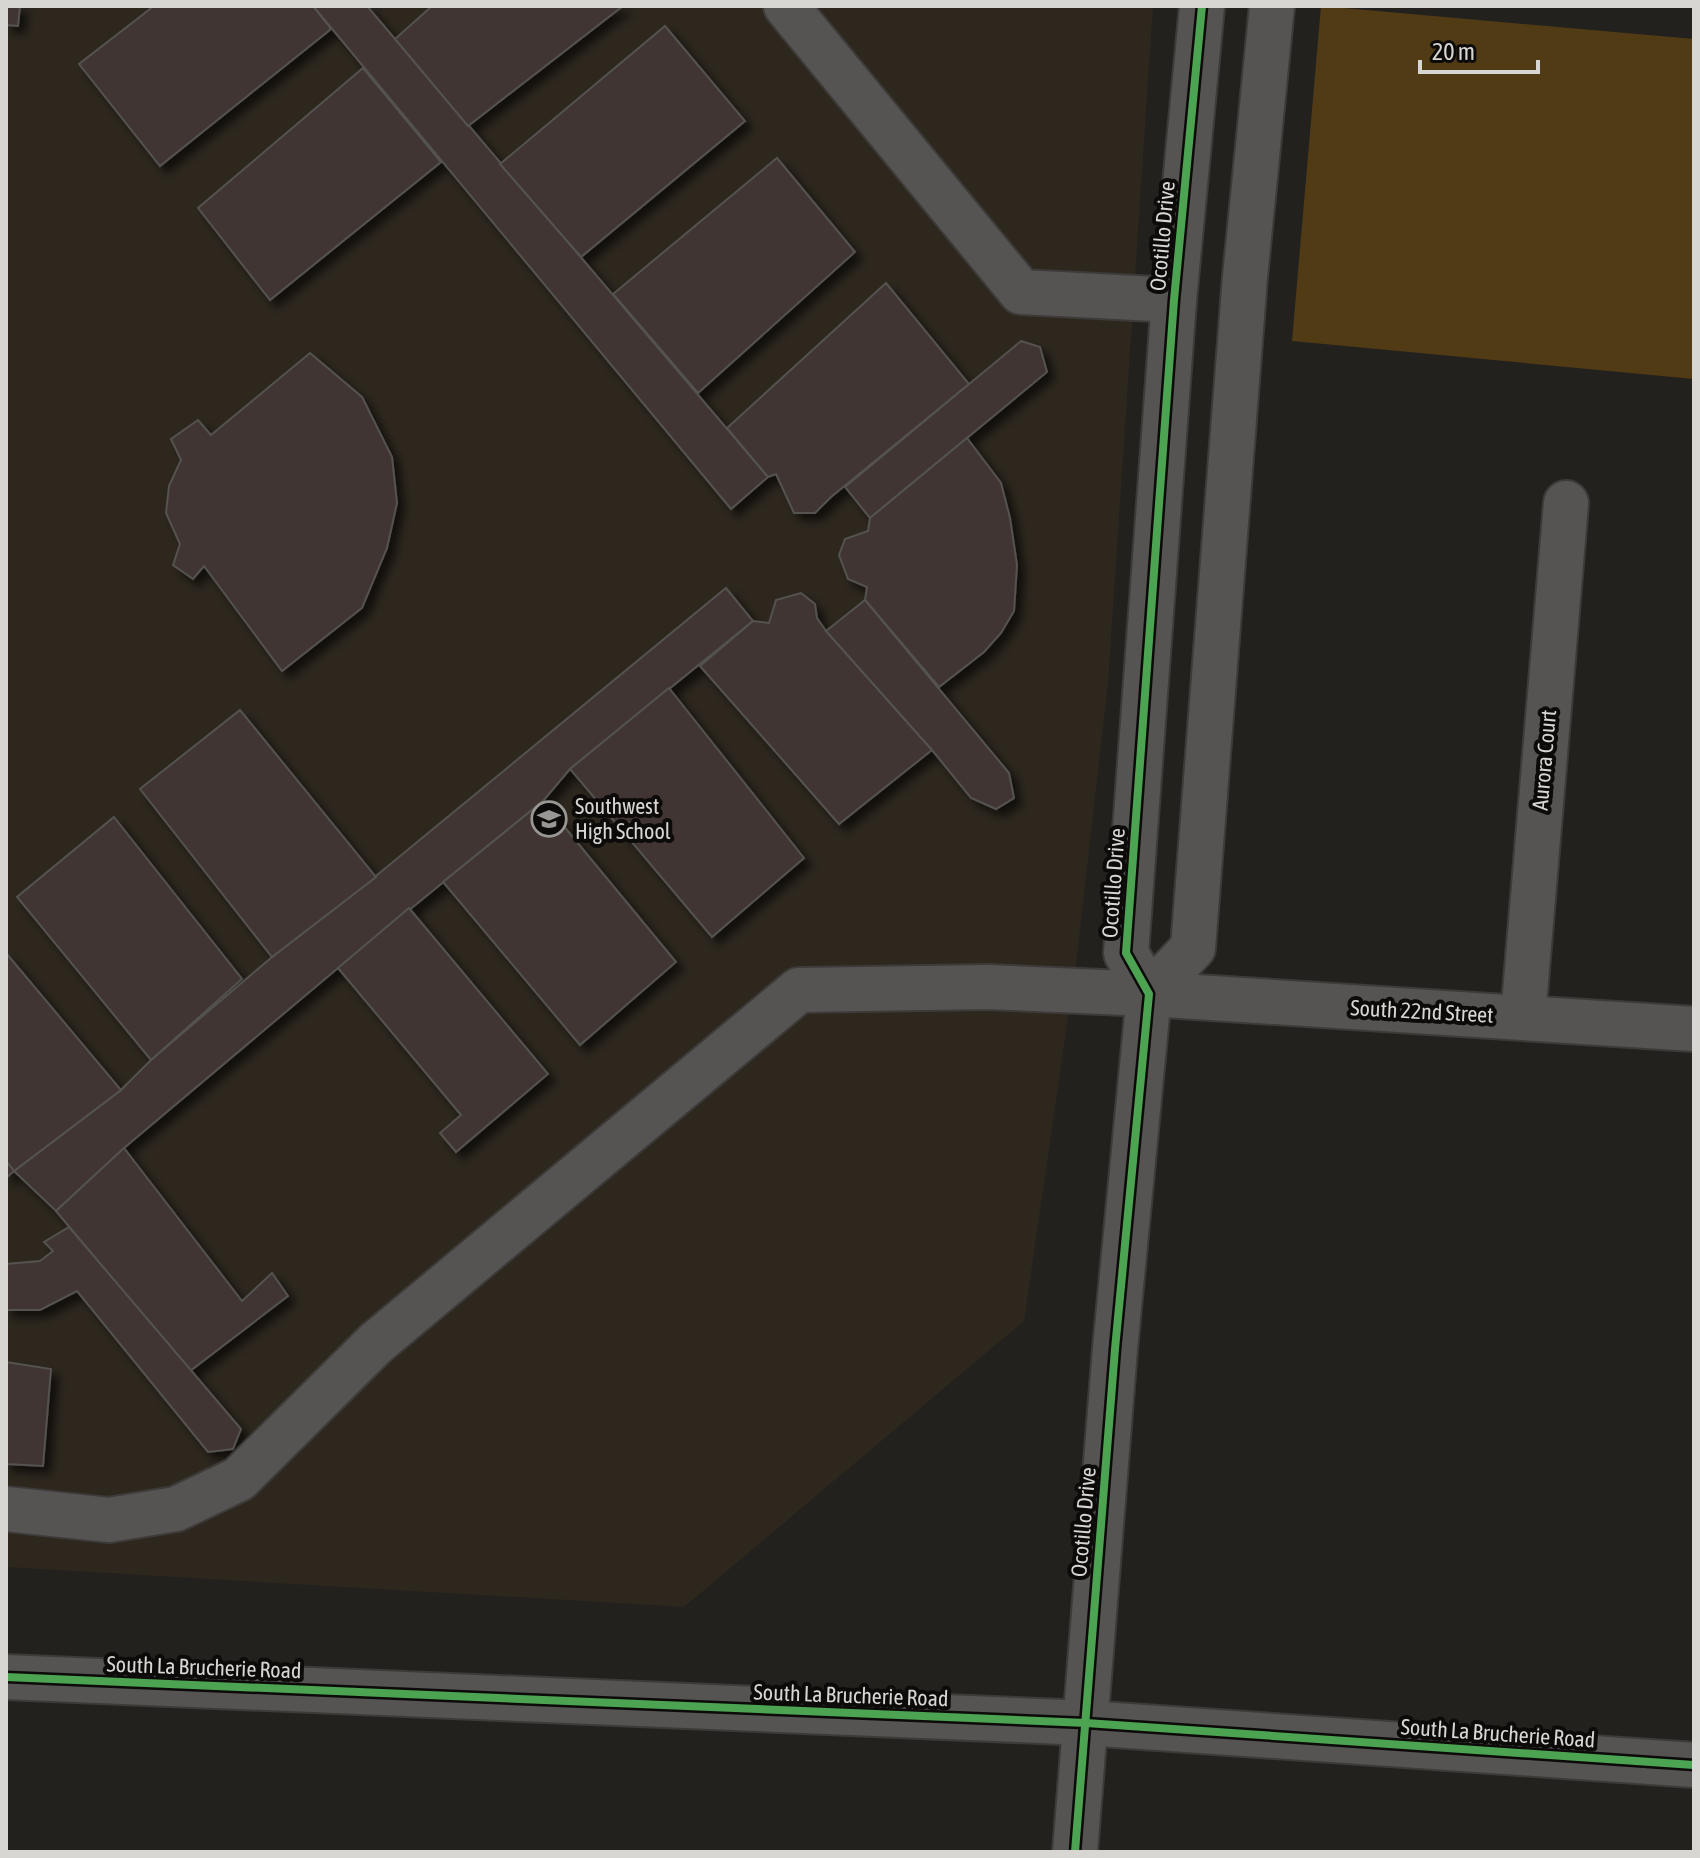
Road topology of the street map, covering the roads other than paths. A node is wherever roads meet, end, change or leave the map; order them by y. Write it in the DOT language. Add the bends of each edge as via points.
graph roads {
  1 [pos="786,6"];
  2 [pos="1202,6"];
  3 [pos="1272,6"];
  4 [pos="1174,300"];
  5 [pos="1566,503"];
  6 [pos="1149,994"];
  7 [pos="1523,1017"];
  8 [pos="1694,1029"];
  9 [pos="6,1509"];
  10 [pos="6,1677"];
  11 [pos="1086,1723"];
  12 [pos="1694,1765"];
  13 [pos="1075,1852"];
  1 -- 4 [label="street" via="1021,292"];
  2 -- 4 [label="street, Ocotillo Drive"];
  3 -- 6 [label="street" via="1245,277 1193,948"];
  4 -- 6 [label="street, Ocotillo Drive" via="1126,953"];
  5 -- 7 [label="street, Aurora Court"];
  6 -- 7 [label="street, South 22nd Street"];
  6 -- 9 [label="street, South 22nd Street" via="987,987 799,990 376,1343 239,1479 176,1509 109,1520"];
  6 -- 11 [label="street, Ocotillo Drive"];
  7 -- 8 [label="street, South 22nd Street"];
  10 -- 11 [label="street, South La Brucherie Road"];
  11 -- 12 [label="street, South La Brucherie Road"];
  11 -- 13 [label="street, Ocotillo Drive"];
}
